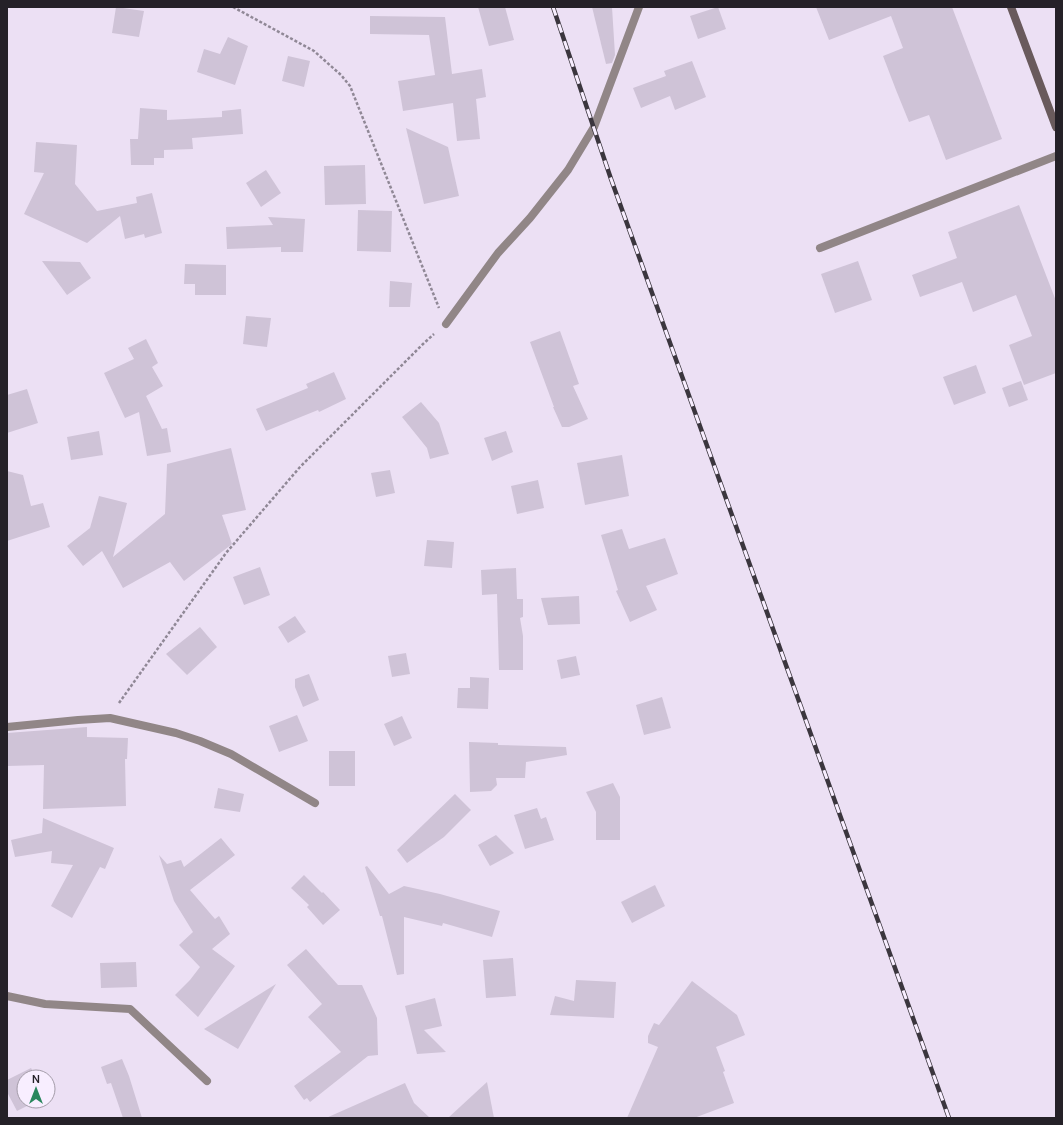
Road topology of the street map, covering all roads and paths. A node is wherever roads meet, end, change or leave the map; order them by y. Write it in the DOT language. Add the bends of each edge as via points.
graph roads {
  1 [pos="233,7"];
  2 [pos="639,7"];
  3 [pos="1011,7"];
  4 [pos="1056,127"];
  5 [pos="1056,156"];
  6 [pos="820,248"];
  7 [pos="446,324"];
  8 [pos="110,718"];
  9 [pos="7,727"];
  10 [pos="315,803"];
  11 [pos="7,996"];
  12 [pos="207,1081"];
  1 -- 7 [label="path" via="314,51 350,86"];
  2 -- 7 [label="street" via="594,127 568,170 498,253"];
  3 -- 4 [label="main road"];
  5 -- 6 [label="street"];
  7 -- 8 [label="path" via="300,467 226,553"];
  8 -- 9 [label="street"];
  8 -- 10 [label="street" via="176,733 213,746"];
  11 -- 12 [label="street" via="45,1004 130,1009"];
}
